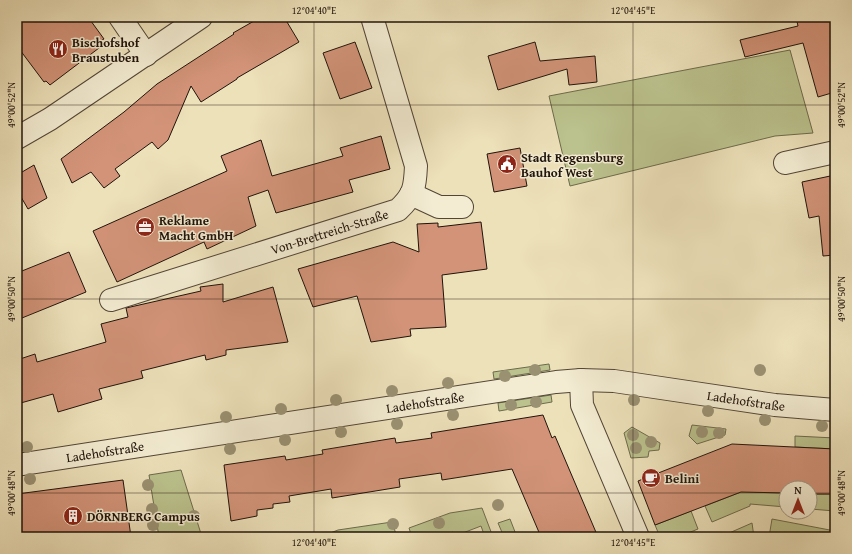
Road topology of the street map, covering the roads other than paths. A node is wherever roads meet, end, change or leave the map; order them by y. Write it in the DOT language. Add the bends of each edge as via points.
graph roads {
  1 [pos="120,17"];
  2 [pos="202,17"];
  3 [pos="372,17"];
  4 [pos="146,55"];
  5 [pos="17,138"];
  6 [pos="835,152"];
  7 [pos="785,163"];
  8 [pos="411,194"];
  9 [pos="462,207"];
  10 [pos="111,300"];
  11 [pos="581,380"];
  12 [pos="835,410"];
  13 [pos="17,465"];
  14 [pos="638,537"];
  1 -- 4 [label="street"];
  2 -- 4 [label="street"];
  3 -- 8 [label="street, Von-Brettreich-Straße" via="416,166 415,185"];
  4 -- 5 [label="street"];
  6 -- 7 [label="street"];
  8 -- 9 [label="street" via="439,207"];
  8 -- 10 [label="street, Von-Brettreich-Straße" via="409,200 398,210"];
  11 -- 12 [label="street, Ladehofstraße" via="614,381 775,405"];
  11 -- 13 [label="street, Ladehofstraße"];
  11 -- 14 [label="street" via="582,405"];
}
